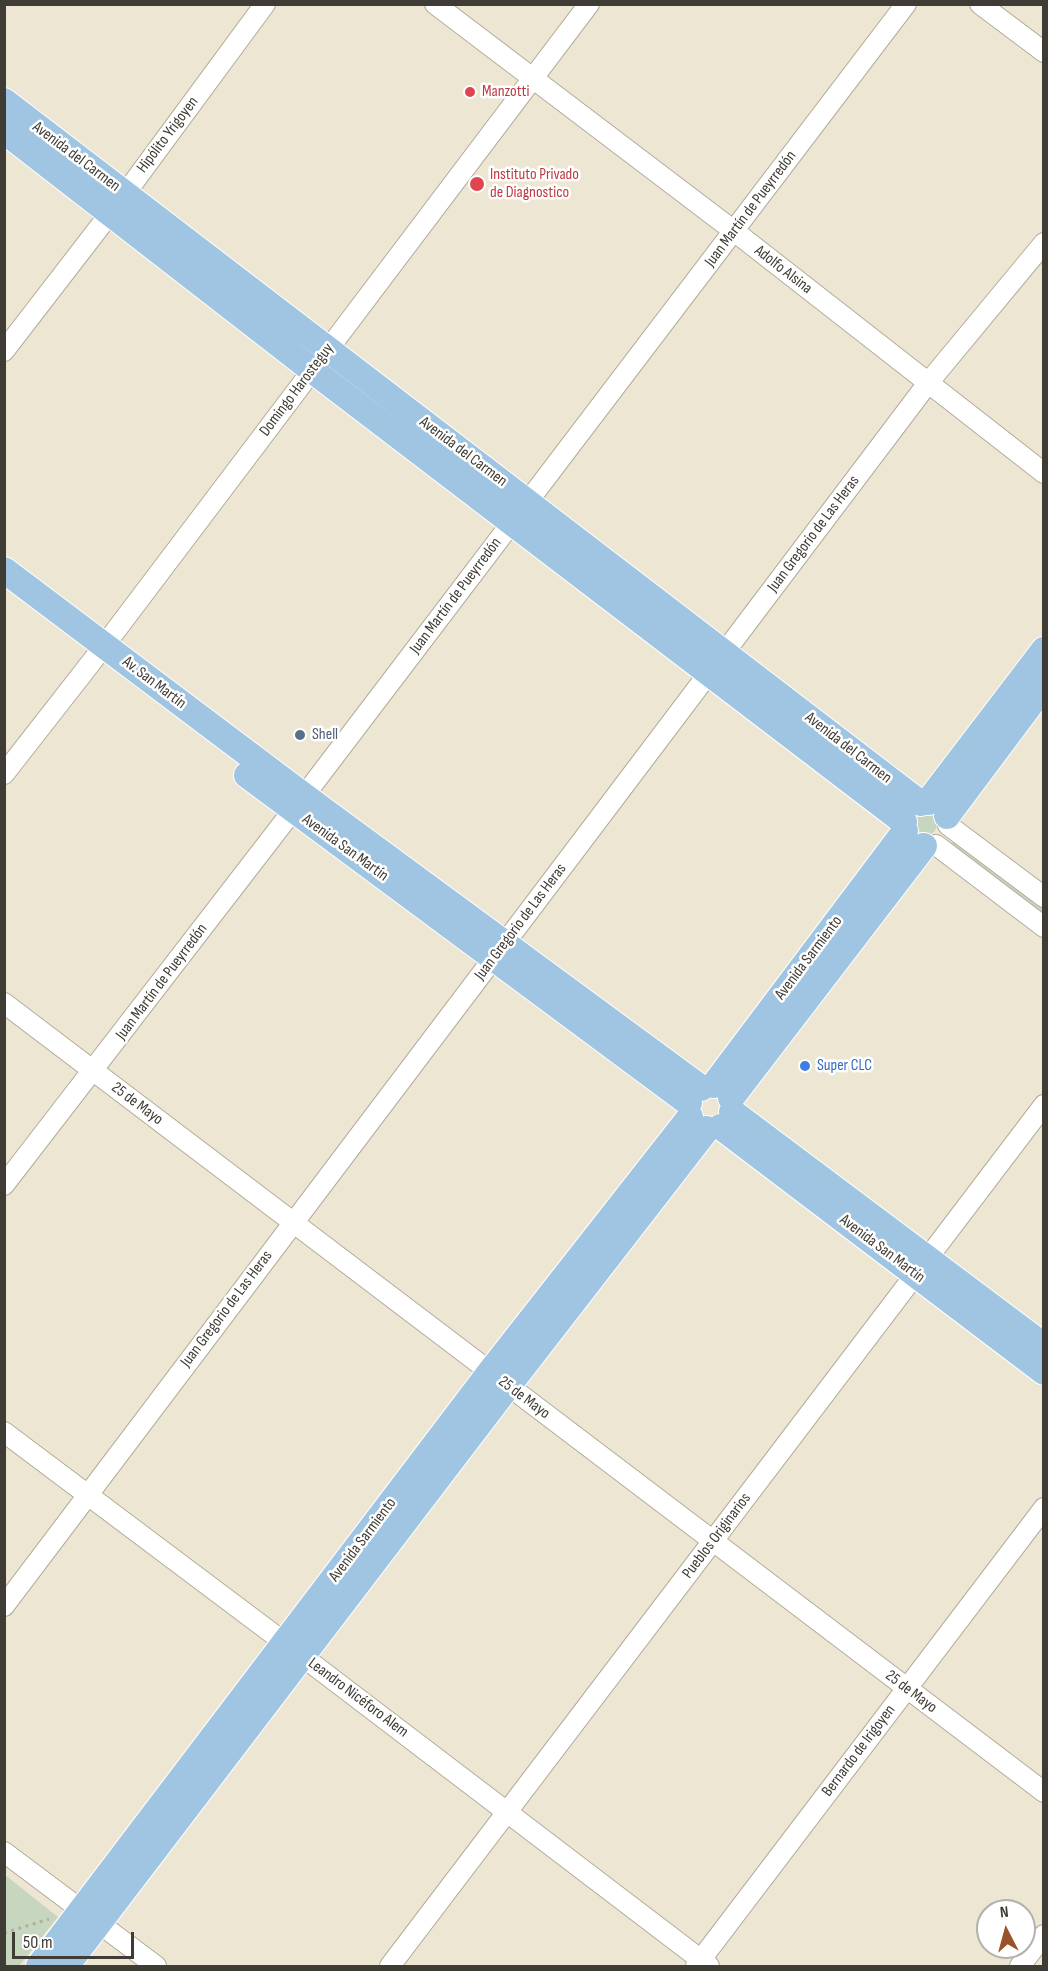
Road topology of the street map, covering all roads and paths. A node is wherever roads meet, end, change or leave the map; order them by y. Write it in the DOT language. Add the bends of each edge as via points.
graph roads {
  1 [pos="265,4"];
  2 [pos="435,4"];
  3 [pos="589,4"];
  4 [pos="906,4"];
  5 [pos="980,4"];
  6 [pos="1044,52"];
  7 [pos="533,79"];
  8 [pos="4,101"];
  9 [pos="4,131"];
  10 [pos="117,203"];
  11 [pos="734,231"];
  12 [pos="1044,243"];
  13 [pos="328,350"];
  14 [pos="4,351"];
  15 [pos="312,370"];
  16 [pos="928,383"];
  17 [pos="1044,473"];
  18 [pos="529,501"];
  19 [pos="513,522"];
  20 [pos="4,570"];
  21 [pos="4,588"];
  22 [pos="1044,650"];
  23 [pos="99,651"];
  24 [pos="724,652"];
  25 [pos="709,672"];
  26 [pos="1044,686"];
  27 [pos="4,774"];
  28 [pos="298,803"];
  29 [pos="926,824"];
  30 [pos="1044,897"];
  31 [pos="1044,927"];
  32 [pos="500,949"];
  33 [pos="4,1003"];
  34 [pos="94,1071"];
  35 [pos="1044,1106"];
  36 [pos="711,1107"];
  37 [pos="4,1185"];
  38 [pos="292,1223"];
  39 [pos="922,1266"];
  40 [pos="1044,1346"];
  41 [pos="1044,1372"];
  42 [pos="499,1379"];
  43 [pos="4,1432"];
  44 [pos="88,1494"];
  45 [pos="1044,1508"];
  46 [pos="713,1541"];
  47 [pos="4,1606"];
  48 [pos="294,1649"];
  49 [pos="906,1688"];
  50 [pos="1044,1792"];
  51 [pos="507,1812"];
  52 [pos="4,1852"];
  53 [pos="80,1917"];
  54 [pos="4,1933"];
  55 [pos="1044,1935"];
  56 [pos="702,1964"];
  57 [pos="39,1966"];
  58 [pos="66,1966"];
  59 [pos="156,1966"];
  60 [pos="390,1966"];
  61 [pos="1020,1966"];
  1 -- 10 [label="street, Hipólito Yrigoyen"];
  2 -- 7 [label="street, Adolfo Alsina"];
  3 -- 7 [label="street, Domingo Harosteguy"];
  4 -- 11 [label="street, Juan Martín de Pueyrredón"];
  5 -- 6 [label="street"];
  7 -- 11 [label="street, Adolfo Alsina"];
  7 -- 13 [label="street, Domingo Harosteguy"];
  8 -- 10 [label="main road, Avenida del Carmen"];
  9 -- 10 [label="main road, Avenida del Carmen"];
  10 -- 13 [label="main road, Avenida del Carmen"];
  10 -- 14 [label="street, Hipólito Yrigoyen"];
  10 -- 15 [label="main road, Avenida del Carmen"];
  11 -- 16 [label="street, Adolfo Alsina"];
  11 -- 18 [label="street, Juan Martín de Pueyrredón"];
  12 -- 16 [label="street, Juan Gregorio de Las Heras"];
  13 -- 15 [label="street, Domingo Harosteguy"];
  13 -- 18 [label="main road, Avenida del Carmen"];
  15 -- 19 [label="main road, Avenida del Carmen"];
  15 -- 23 [label="street, Domingo Harosteguy"];
  16 -- 17 [label="street, Adolfo Alsina"];
  16 -- 24 [label="street, Juan Gregorio de Las Heras"];
  18 -- 19 [label="street, Juan Martín de Pueyrredón"];
  18 -- 24 [label="main road, Avenida del Carmen"];
  19 -- 25 [label="main road, Avenida del Carmen"];
  19 -- 28 [label="street, Juan Martín de Pueyrredón"];
  20 -- 23 [label="main road"];
  21 -- 23 [label="main road, Avenida San Martín"];
  22 -- 29 [label="main road, Avenida Sarmiento"];
  23 -- 27 [label="street, Domingo Harosteguy"];
  23 -- 28 [label="main road, Avenida San Martín"];
  24 -- 25 [label="street, Juan Gregorio de Las Heras"];
  24 -- 29 [label="main road, Avenida del Carmen"];
  25 -- 29 [label="main road, Avenida del Carmen"];
  25 -- 32 [label="street, Juan Gregorio de Las Heras"];
  26 -- 29 [label="main road, Avenida Sarmiento"];
  28 -- 32 [label="main road, Avenida San Martín"];
  28 -- 34 [label="street, Juan Martín de Pueyrredón"];
  29 -- 30 [label="street, Avenida del Carmen"];
  29 -- 31 [label="street, Avenida del Carmen"];
  29 -- 36 [label="main road, Avenida Sarmiento"];
  32 -- 36 [label="main road, Avenida San Martín"];
  32 -- 38 [label="street, Juan Gregorio de Las Heras"];
  33 -- 34 [label="street, 25 de Mayo"];
  34 -- 37 [label="street, Juan Martín de Pueyrredón"];
  34 -- 38 [label="street, 25 de Mayo"];
  35 -- 39 [label="street, Pueblos Originarios"];
  36 -- 39 [label="main road, Avenida San Martín"];
  36 -- 42 [label="main road, Avenida Sarmiento"];
  38 -- 42 [label="street, 25 de Mayo"];
  38 -- 44 [label="street, Juan Gregorio de Las Heras"];
  39 -- 40 [label="main road, Avenida San Martín"];
  39 -- 41 [label="main road, Avenida San Martín"];
  39 -- 46 [label="street, Pueblos Originarios"];
  42 -- 46 [label="street, 25 de Mayo"];
  42 -- 48 [label="main road, Avenida Sarmiento"];
  43 -- 44 [label="street, Leandro Nicéforo Alem"];
  44 -- 47 [label="street, Juan Gregorio de Las Heras"];
  44 -- 48 [label="street, Leandro Nicéforo Alem"];
  45 -- 49 [label="street, Bernardo de Irigoyen"];
  46 -- 49 [label="street, 25 de Mayo"];
  46 -- 51 [label="street, Pueblos Originarios"];
  48 -- 51 [label="street, Leandro Nicéforo Alem"];
  48 -- 53 [label="main road, Avenida Sarmiento"];
  49 -- 50 [label="street, 25 de Mayo"];
  49 -- 56 [label="street, Bernardo de Irigoyen"];
  51 -- 56 [label="street, Leandro Nicéforo Alem"];
  51 -- 60 [label="street, Pueblos Originarios"];
  52 -- 53 [label="street"];
  53 -- 54 [label="path"];
  53 -- 57 [label="main road, Avenida Sarmiento"];
  53 -- 58 [label="main road, Avenida Sarmiento"];
  53 -- 59 [label="street"];
  55 -- 61 [label="street"];
}
